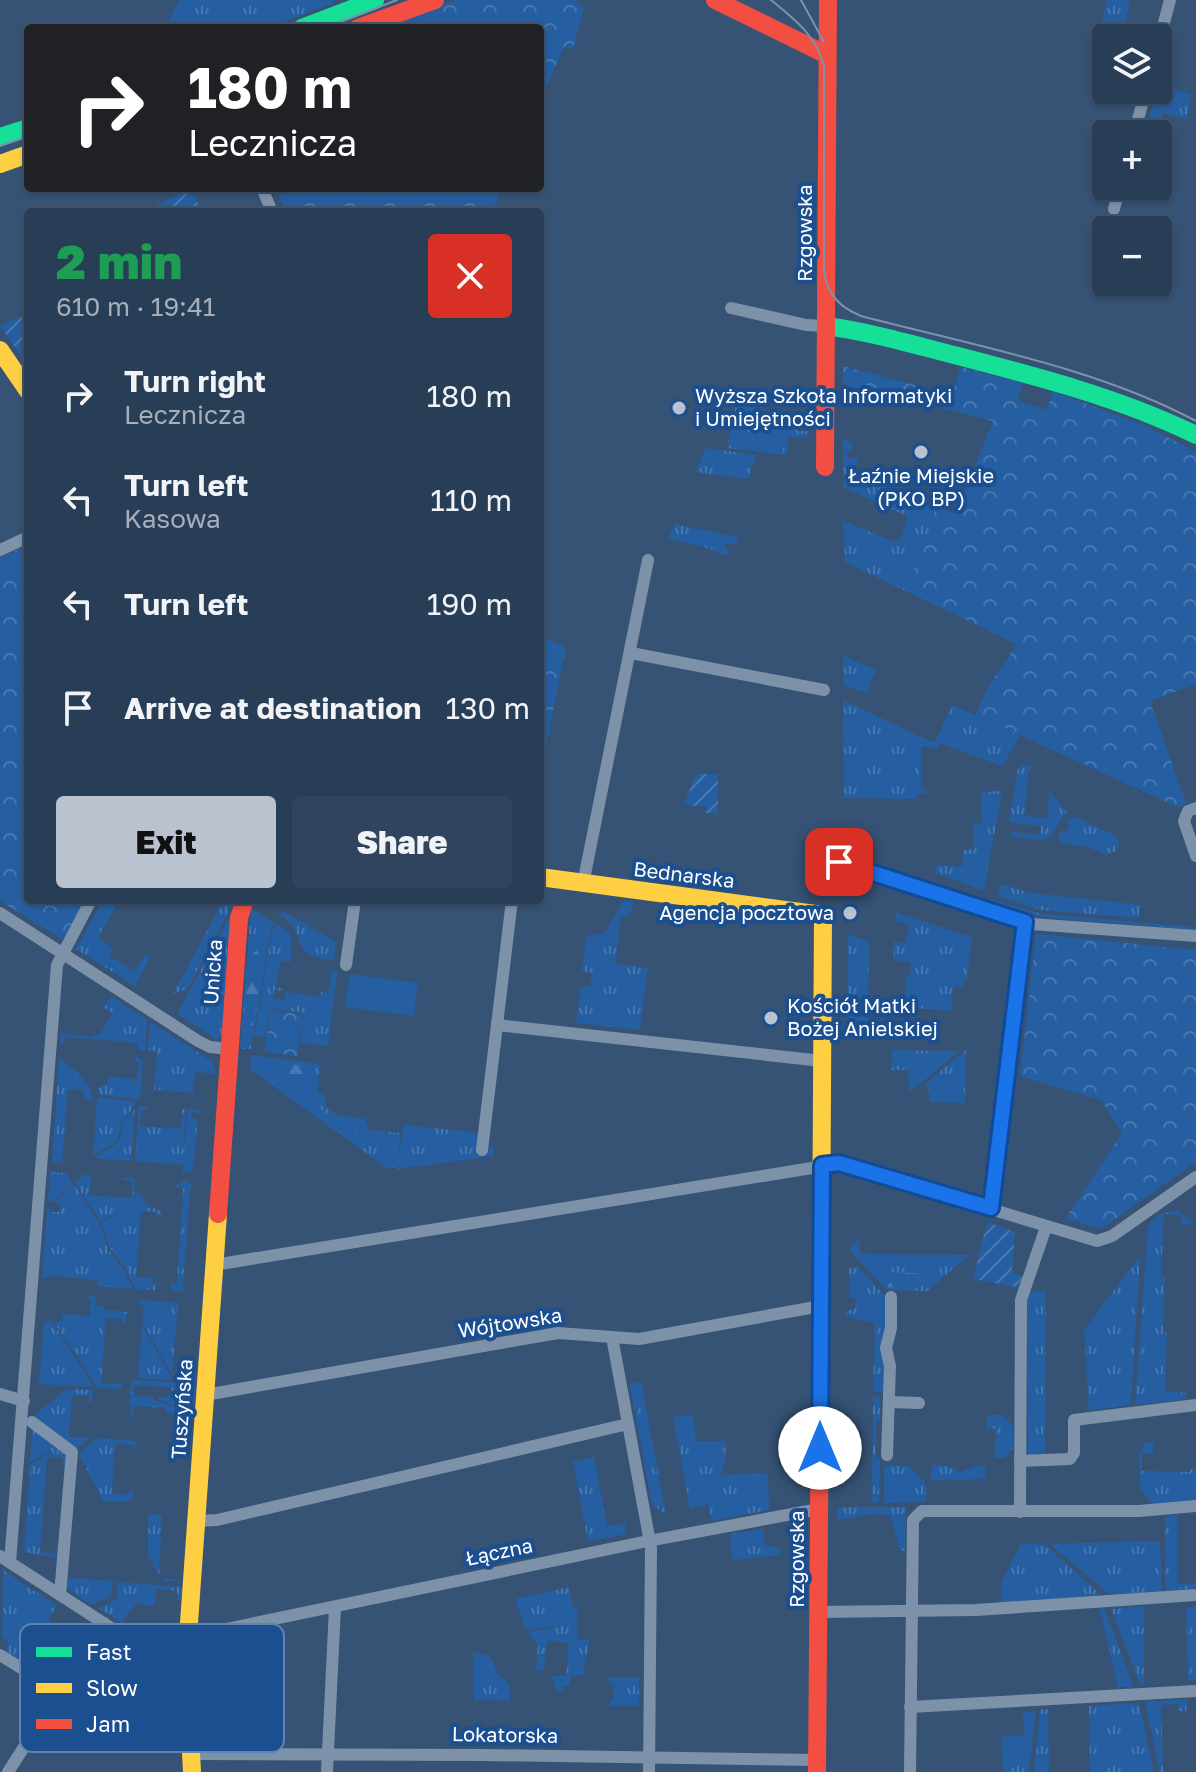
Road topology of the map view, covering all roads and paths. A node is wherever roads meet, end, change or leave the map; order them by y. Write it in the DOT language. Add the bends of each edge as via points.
graph roads {
  1 [pos="375,0"];
  2 [pos="435,0"];
  3 [pos="715,0"];
  4 [pos="828,0"];
  5 [pos="1170,0"];
  6 [pos="312,24"];
  7 [pos="369,24"];
  8 [pos="1164,24"];
  9 [pos="827,55"];
  10 [pos="24,129"];
  11 [pos="1,136"];
  12 [pos="24,155"];
  13 [pos="0,164"];
  14 [pos="1116,200"];
  15 [pos="1114,209"];
  16 [pos="731,308"];
  17 [pos="826,326"];
  18 [pos="0,350"];
  19 [pos="7,373"];
  20 [pos="24,388"];
  21 [pos="1196,435"];
  22 [pos="825,467"];
  23 [pos="24,539"];
  24 [pos="0,550"];
  25 [pos="648,560"];
  26 [pos="631,653"];
  27 [pos="824,690"];
  28 [pos="1192,809"];
  29 [pos="1196,856"];
  30 [pos="823,858"];
  31 [pos="544,878"];
  32 [pos="583,884"];
  33 [pos="89,904"];
  34 [pos="244,904"];
  35 [pos="354,904"];
  36 [pos="512,904"];
  37 [pos="0,913"];
  38 [pos="823,915"];
  39 [pos="1025,922"];
  40 [pos="1196,936"];
  41 [pos="62,953"];
  42 [pos="346,965"];
  43 [pos="497,1025"];
  44 [pos="230,1049"];
  45 [pos="822,1061"];
  46 [pos="482,1150"];
  47 [pos="822,1165"];
  48 [pos="1196,1177"];
  49 [pos="991,1208"];
  50 [pos="1046,1227"];
  51 [pos="214,1265"];
  52 [pos="891,1297"];
  53 [pos="821,1306"];
  54 [pos="612,1337"];
  55 [pos="0,1394"];
  56 [pos="205,1395"];
  57 [pos="24,1401"];
  58 [pos="890,1402"];
  59 [pos="919,1403"];
  60 [pos="1196,1405"];
  61 [pos="32,1422"];
  62 [pos="628,1424"];
  63 [pos="887,1455"];
  64 [pos="1020,1461"];
  65 [pos="1196,1506"];
  66 [pos="819,1509"];
  67 [pos="1020,1512"];
  68 [pos="197,1521"];
  69 [pos="650,1541"];
  70 [pos="5,1559"];
  71 [pos="60,1595"];
  72 [pos="1196,1595"];
  73 [pos="335,1607"];
  74 [pos="819,1612"];
  75 [pos="912,1612"];
  76 [pos="104,1623"];
  77 [pos="189,1624"];
  78 [pos="252,1624"];
  79 [pos="0,1655"];
  80 [pos="20,1667"];
  81 [pos="1196,1691"];
  82 [pos="910,1707"];
  83 [pos="21,1752"];
  84 [pos="328,1754"];
  85 [pos="649,1758"];
  86 [pos="192,1763"];
  87 [pos="817,1766"];
  88 [pos="8,1772"];
  89 [pos="327,1772"];
  90 [pos="649,1772"];
  91 [pos="910,1772"];
  1 -- 6 [label="street"];
  2 -- 7 [label="street"];
  3 -- 9 [label="street"];
  4 -- 9 [label="street, Rzgowska"];
  5 -- 8 [label="street"];
  9 -- 17 [label="street, Rzgowska"];
  10 -- 11 [label="street"];
  12 -- 13 [label="street"];
  14 -- 15 [label="street"];
  16 -- 17 [label="street"];
  17 -- 21 [label="street" via="1059,381"];
  17 -- 22 [label="street, Rzgowska"];
  18 -- 19 [label="street"];
  19 -- 20 [label="street"];
  23 -- 24 [label="street"];
  25 -- 26 [label="street"];
  26 -- 27 [label="street"];
  26 -- 32 [label="street"];
  28 -- 29 [label="street" via="1184,821"];
  30 -- 39 [label="street"];
  31 -- 32 [label="street, Bednarska"];
  32 -- 38 [label="street, Bednarska"];
  33 -- 41 [label="street"];
  34 -- 44 [label="street, Unicka"];
  35 -- 42 [label="street"];
  36 -- 43 [label="street"];
  37 -- 41 [label="street"];
  38 -- 45 [label="street, Rzgowska"];
  39 -- 40 [label="street"];
  39 -- 49 [label="street"];
  41 -- 44 [label="street" via="198,1041"];
  41 -- 57 [label="street"];
  43 -- 45 [label="street"];
  43 -- 46 [label="street"];
  44 -- 51 [label="street, Tuszyńska"];
  45 -- 47 [label="street, Rzgowska"];
  47 -- 49 [label="street" via="839,1163"];
  47 -- 51 [label="street"];
  47 -- 53 [label="street, Rzgowska"];
  48 -- 50 [label="street" via="1103,1240"];
  49 -- 50 [label="street"];
  50 -- 64 [label="street" via="1021,1300"];
  51 -- 56 [label="street, Tuszyńska"];
  52 -- 58 [label="street" via="886,1348"];
  53 -- 54 [label="street, Wójtowska" via="639,1339"];
  53 -- 66 [label="street, Rzgowska"];
  54 -- 56 [label="street, Wójtowska" via="558,1333"];
  54 -- 62 [label="street"];
  55 -- 57 [label="street"];
  56 -- 68 [label="street, Tuszyńska"];
  57 -- 70 [label="street"];
  58 -- 59 [label="street"];
  58 -- 63 [label="street"];
  60 -- 64 [label="street" via="1074,1420 1070,1459"];
  61 -- 71 [label="street" via="72,1452"];
  62 -- 68 [label="street"];
  62 -- 69 [label="street"];
  64 -- 67 [label="street"];
  65 -- 67 [label="street"];
  66 -- 69 [label="street, Łączna"];
  66 -- 74 [label="street, Rzgowska"];
  67 -- 75 [label="street" via="919,1512 913,1520"];
  68 -- 77 [label="street, Tuszyńska"];
  69 -- 73 [label="street, Łączna"];
  69 -- 85 [label="street"];
  70 -- 71 [label="street"];
  71 -- 76 [label="street"];
  72 -- 75 [label="street"];
  73 -- 78 [label="street, Łączna"];
  73 -- 84 [label="street"];
  74 -- 75 [label="street"];
  74 -- 87 [label="street, Rzgowska"];
  75 -- 82 [label="street"];
  79 -- 80 [label="street"];
  81 -- 82 [label="street"];
  82 -- 91 [label="street"];
  83 -- 88 [label="street"];
  84 -- 85 [label="street, Lokatorska"];
  84 -- 86 [label="street, Lokatorska"];
  84 -- 89 [label="street"];
  85 -- 87 [label="street, Lokatorska"];
  85 -- 90 [label="street"];
}
